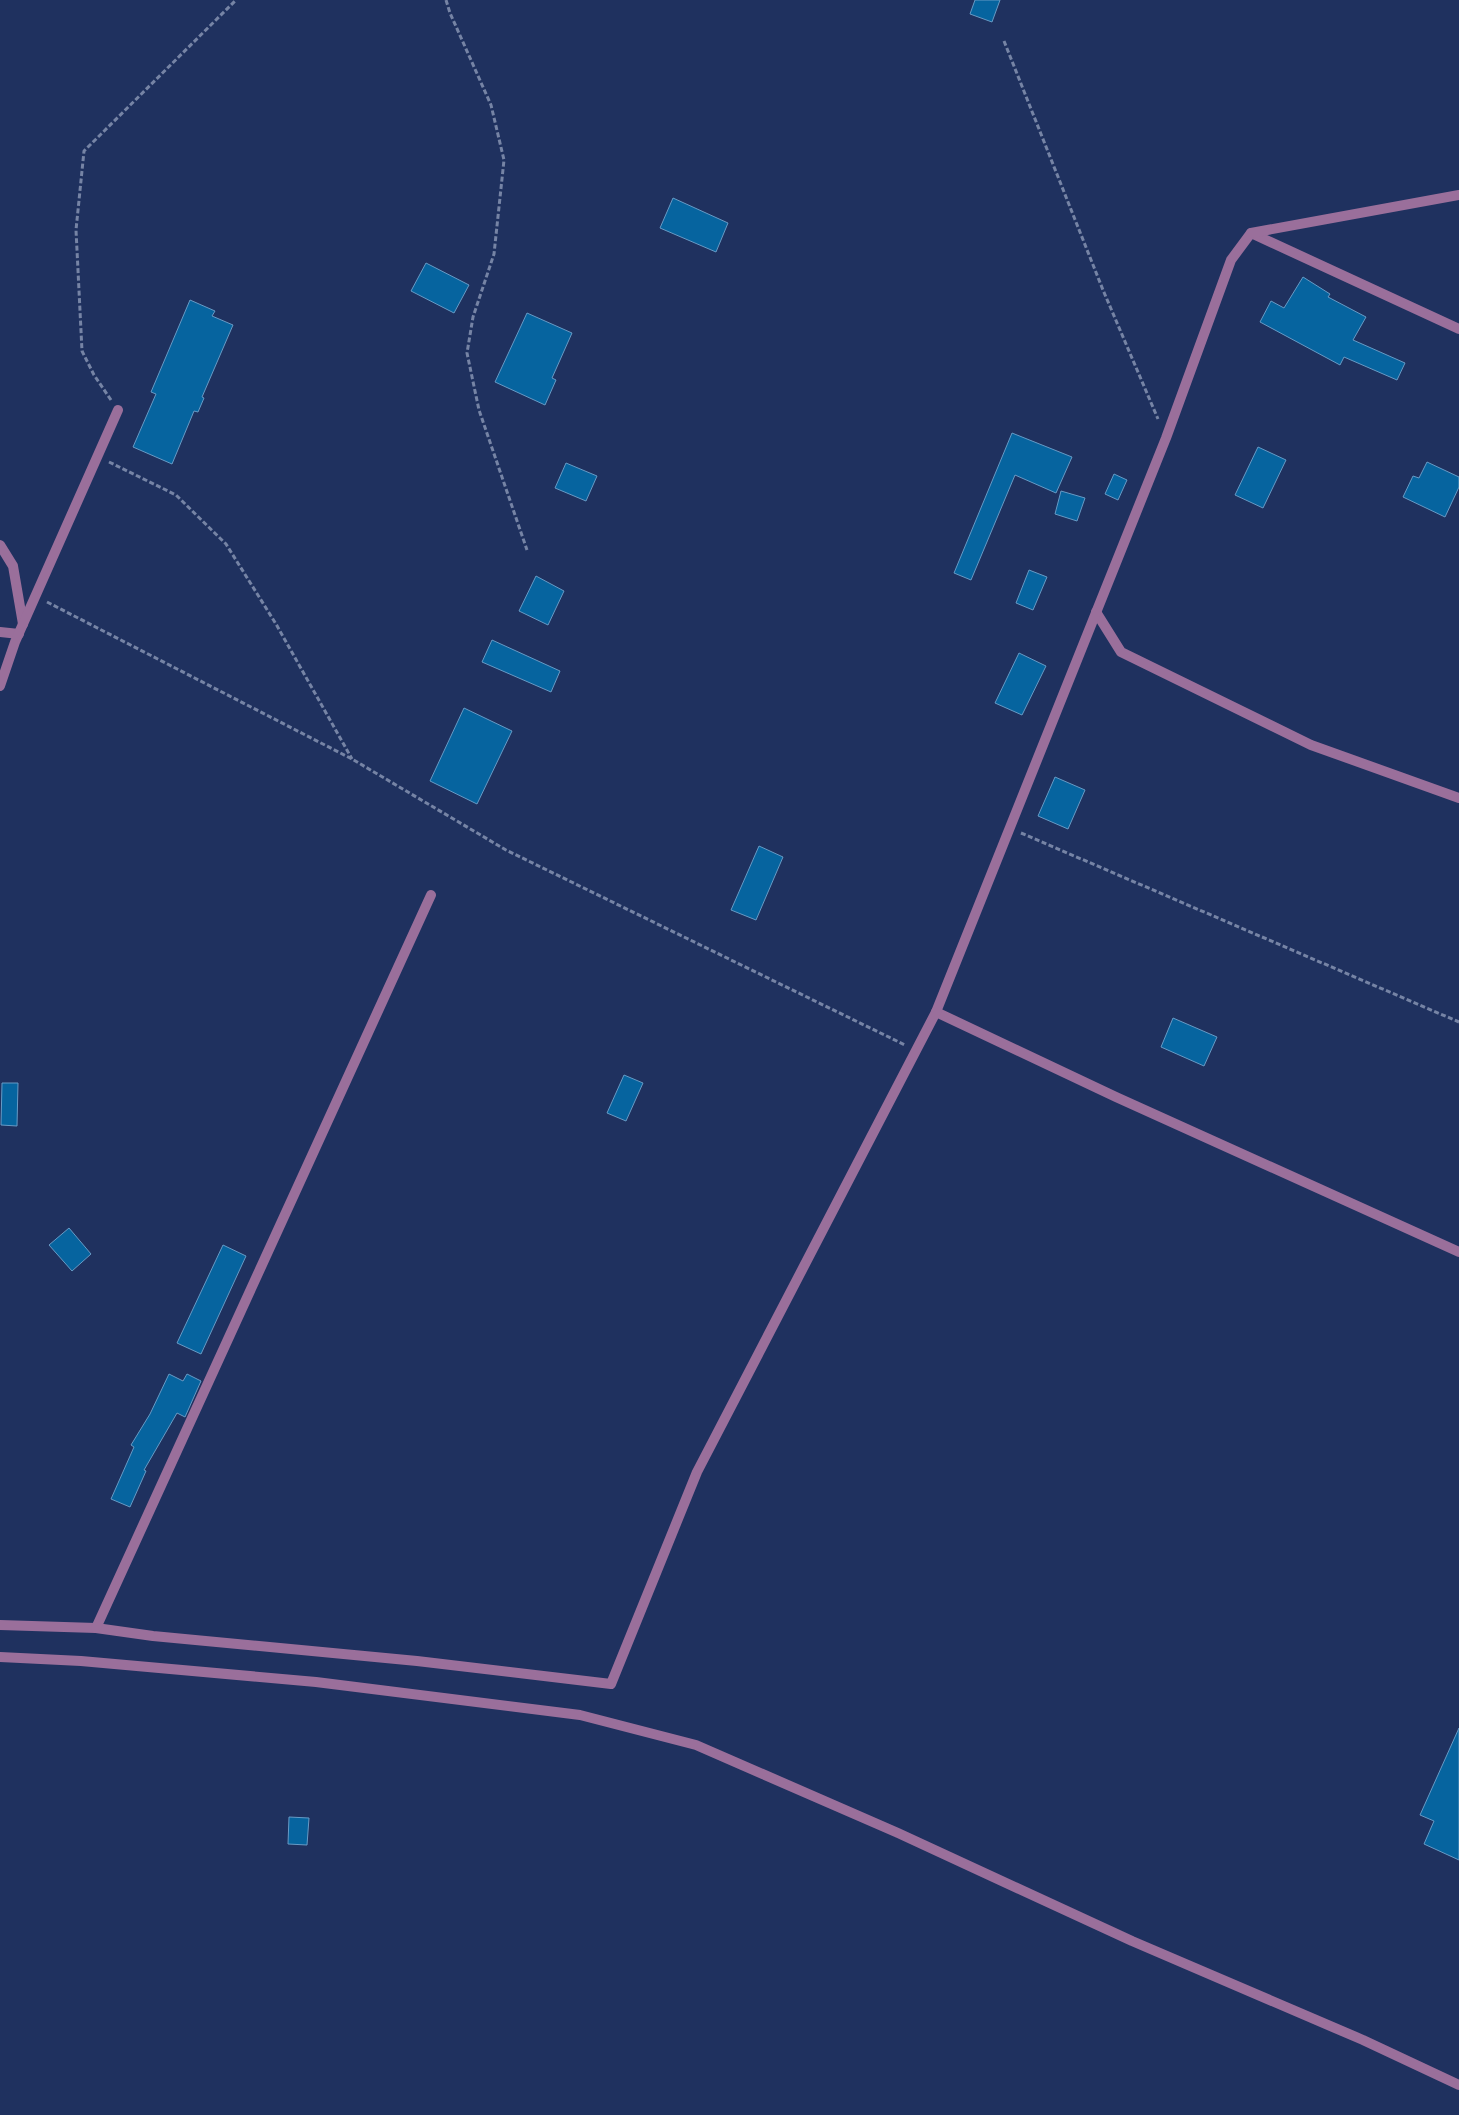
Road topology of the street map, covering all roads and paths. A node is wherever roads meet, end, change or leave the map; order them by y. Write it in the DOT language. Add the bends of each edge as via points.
graph roads {
  1 [pos="236,0"];
  2 [pos="446,0"];
  3 [pos="1004,41"];
  4 [pos="1459,195"];
  5 [pos="1251,233"];
  6 [pos="1459,329"];
  7 [pos="118,410"];
  8 [pos="1166,438"];
  9 [pos="97,456"];
  10 [pos="0,545"];
  11 [pos="527,550"];
  12 [pos="36,596"];
  13 [pos="1096,612"];
  14 [pos="21,630"];
  15 [pos="0,632"];
  16 [pos="0,686"];
  17 [pos="352,759"];
  18 [pos="1458,796"];
  19 [pos="1009,828"];
  20 [pos="431,895"];
  21 [pos="936,1012"];
  22 [pos="1459,1022"];
  23 [pos="917,1050"];
  24 [pos="1459,1252"];
  25 [pos="0,1624"];
  26 [pos="96,1628"];
  27 [pos="0,1657"];
  28 [pos="1459,2085"];
  1 -- 7 [label="path" via="84,151 76,230 82,351"];
  2 -- 11 [label="path" via="491,105 504,160 494,254 474,317 467,353 479,410"];
  3 -- 8 [label="path"];
  4 -- 5 [label="street"];
  5 -- 6 [label="street"];
  5 -- 8 [label="street" via="1231,260"];
  7 -- 9 [label="street"];
  8 -- 13 [label="street"];
  9 -- 12 [label="street"];
  9 -- 17 [label="path" via="176,495 226,544 276,624"];
  10 -- 14 [label="street" via="13,566"];
  12 -- 14 [label="street"];
  12 -- 17 [label="path"];
  13 -- 18 [label="street" via="1121,652 1311,745"];
  13 -- 19 [label="street"];
  14 -- 15 [label="street"];
  14 -- 16 [label="street"];
  17 -- 23 [label="path" via="506,850"];
  19 -- 21 [label="street"];
  19 -- 22 [label="path"];
  20 -- 26 [label="street"];
  21 -- 23 [label="street"];
  21 -- 24 [label="street"];
  23 -- 26 [label="street" via="697,1472 610,1684"];
  25 -- 26 [label="street"];
  27 -- 28 [label="street" via="316,1682 551,1711 580,1715 696,1745"];
}
